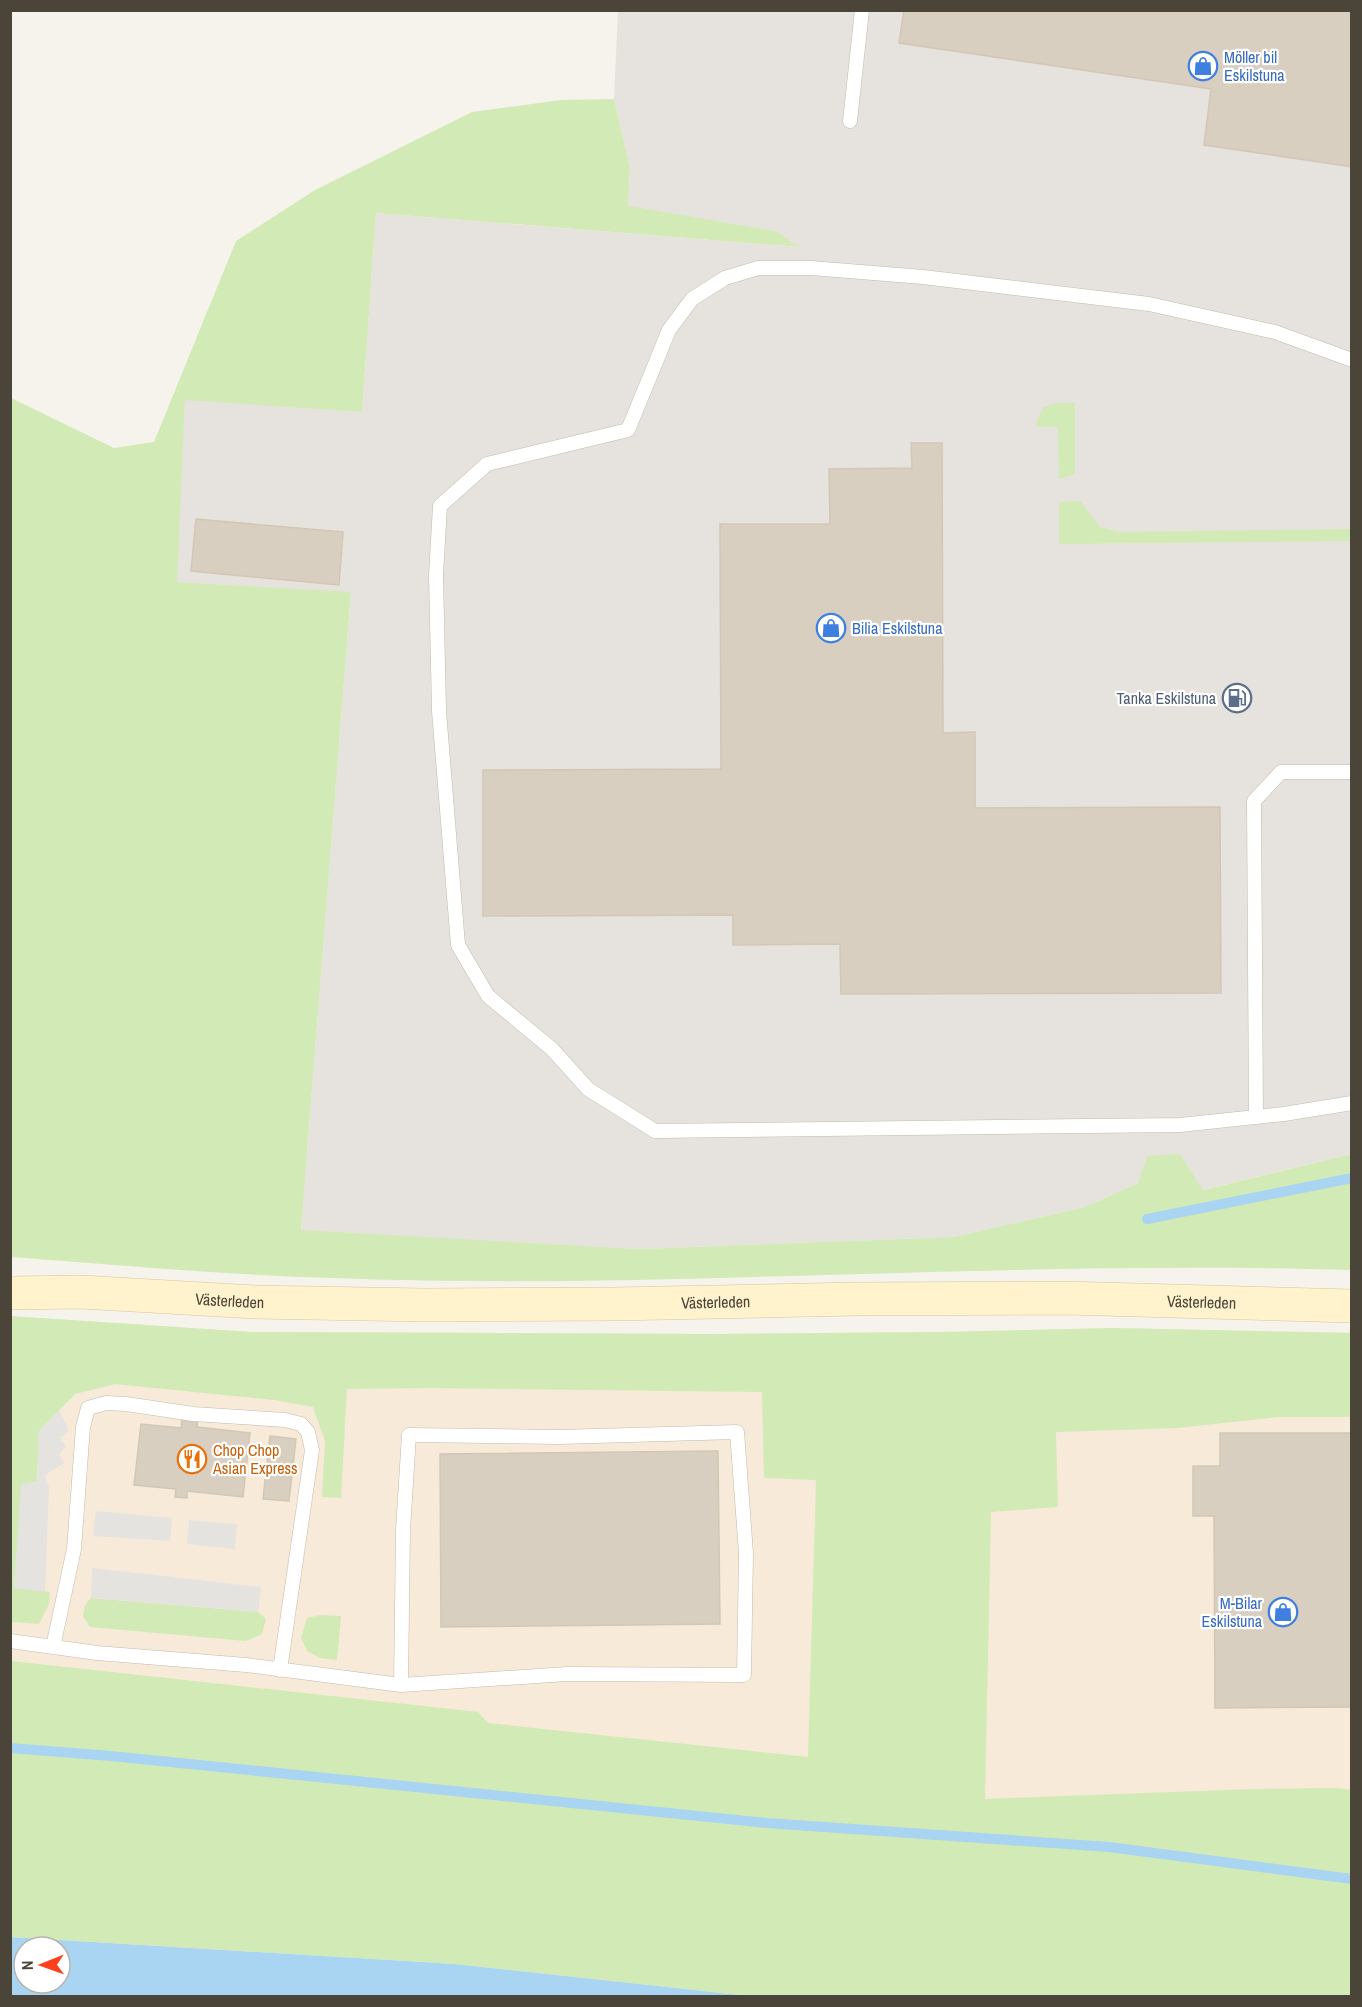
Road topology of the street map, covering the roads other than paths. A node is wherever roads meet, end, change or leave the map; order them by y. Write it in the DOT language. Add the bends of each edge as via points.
graph roads {
  1 [pos="862,10"];
  2 [pos="850,121"];
  3 [pos="1352,360"];
  4 [pos="1352,772"];
  5 [pos="1352,1103"];
  6 [pos="1256,1117"];
  7 [pos="10,1279"];
  8 [pos="81,1292"];
  9 [pos="10,1293"];
  10 [pos="1352,1306"];
  11 [pos="10,1641"];
  12 [pos="53,1647"];
  13 [pos="280,1670"];
  14 [pos="401,1685"];
  1 -- 2 [label="lane"];
  3 -- 6 [label="lane" via="1275,332 1149,304 923,277 758,268 725,278 692,299 669,330 628,430 487,464 440,506 436,575 438,711 458,945 488,996 552,1049 588,1089 655,1131 1180,1125"];
  4 -- 6 [label="lane" via="1281,772 1254,801"];
  5 -- 6 [label="lane"];
  7 -- 8 [label="main road, Västerleden"];
  8 -- 9 [label="main road, Västerleden"];
  8 -- 10 [label="main road, Västerleden" via="255,1302 423,1305 1066,1298"];
  11 -- 12 [label="lane"];
  12 -- 13 [label="lane"];
  12 -- 13 [label="lane" via="74,1549 82,1426 88,1408 106,1403 126,1404 193,1414 285,1420 301,1424 308,1432 312,1450"];
  13 -- 14 [label="lane"];
  14 -- 14 [label="lane" via="409,1435 559,1437 737,1432 746,1552 744,1675 567,1674"];
}
